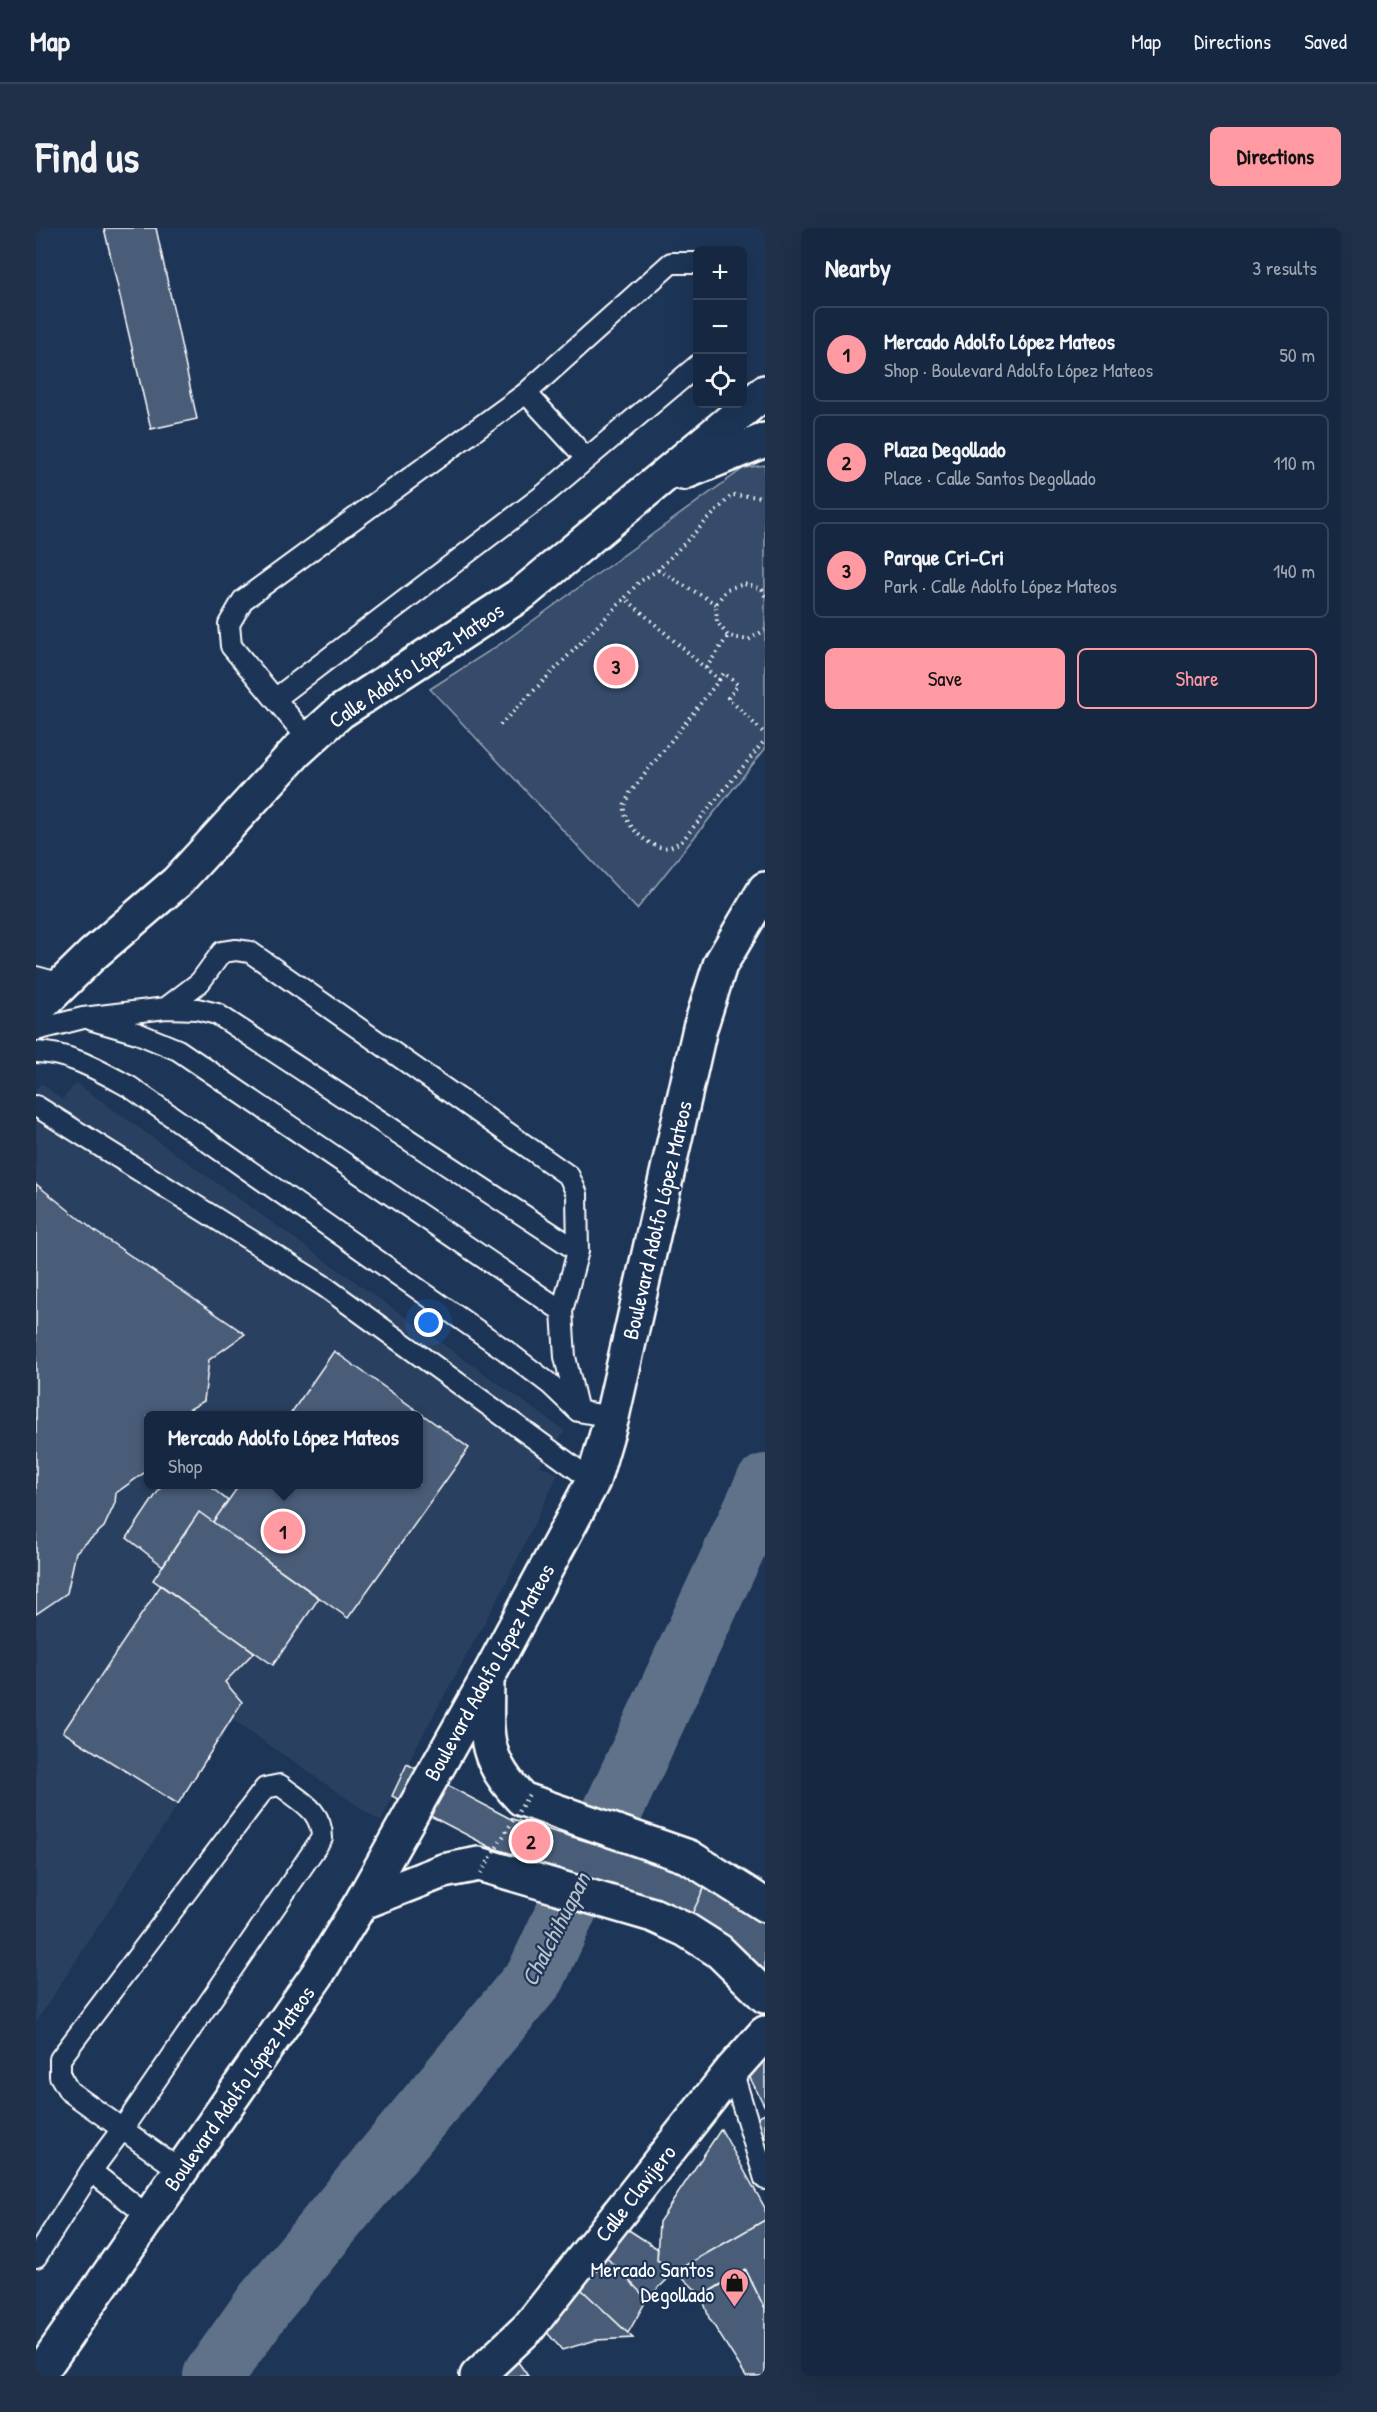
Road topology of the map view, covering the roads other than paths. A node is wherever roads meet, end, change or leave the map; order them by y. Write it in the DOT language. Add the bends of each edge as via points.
graph roads {
  1 [pos="693,263"];
  2 [pos="693,369"];
  3 [pos="765,392"];
  4 [pos="526,393"];
  5 [pos="765,440"];
  6 [pos="586,458"];
  7 [pos="650,487"];
  8 [pos="275,699"];
  9 [pos="309,740"];
  10 [pos="765,889"];
  11 [pos="49,981"];
  12 [pos="166,1008"];
  13 [pos="36,1010"];
  14 [pos="83,1018"];
  15 [pos="36,1030"];
  16 [pos="36,1052"];
  17 [pos="36,1106"];
  18 [pos="578,1251"];
  19 [pos="562,1311"];
  20 [pos="578,1411"];
  21 [pos="612,1418"];
  22 [pos="593,1481"];
  23 [pos="487,1679"];
  24 [pos="361,1903"];
  25 [pos="765,1905"];
  26 [pos="765,1996"];
  27 [pos="765,2033"];
  28 [pos="732,2070"];
  29 [pos="123,2128"];
  30 [pos="91,2170"];
  31 [pos="181,2171"];
  32 [pos="765,2179"];
  33 [pos="149,2217"];
  34 [pos="36,2257"];
  35 [pos="38,2376"];
  36 [pos="477,2376"];
  1 -- 4 [label="lane" via="671,262"];
  2 -- 6 [label="lane"];
  3 -- 7 [label="main road, Calle Adolfo López Mateos"];
  4 -- 6 [label="lane"];
  4 -- 8 [label="lane" via="243,600 229,624 231,646"];
  5 -- 7 [label="main road"];
  6 -- 8 [label="lane" via="546,493"];
  7 -- 9 [label="main road, Calle Adolfo López Mateos" via="523,593 340,712"];
  8 -- 9 [label="lane"];
  9 -- 11 [label="main road, Calle Adolfo López Mateos" via="177,882"];
  10 -- 21 [label="main road, Boulevard Adolfo López Mateos" via="720,965 700,1028"];
  11 -- 13 [label="main road, Calle Adolfo López Mateos"];
  12 -- 14 [label="lane"];
  12 -- 18 [label="lane" via="217,1014"];
  12 -- 18 [label="lane" via="200,982 222,952 250,952 569,1176 577,1194"];
  14 -- 15 [label="lane"];
  14 -- 19 [label="lane" via="137,1033 178,1050"];
  16 -- 20 [label="lane" via="85,1063 130,1087 505,1350"];
  17 -- 22 [label="lane" via="324,1286"];
  18 -- 19 [label="lane"];
  19 -- 20 [label="lane" via="565,1357"];
  20 -- 21 [label="lane"];
  21 -- 22 [label="main road, Boulevard Adolfo López Mateos"];
  22 -- 23 [label="main road, Boulevard Adolfo López Mateos"];
  23 -- 24 [label="main road, Boulevard Adolfo López Mateos"];
  23 -- 25 [label="main road" via="486,1734 493,1760 503,1780 522,1799 537,1798 688,1857"];
  24 -- 26 [label="main road" via="443,1870 479,1864 492,1872 653,1915 686,1930 719,1951"];
  24 -- 31 [label="main road, Boulevard Adolfo López Mateos" via="317,1975"];
  27 -- 28 [label="main road, Calle Clavijero"];
  28 -- 32 [label="lane"];
  28 -- 36 [label="main road, Calle Clavijero" via="529,2327"];
  29 -- 29 [label="lane" via="321,1838 322,1823 315,1812 280,1785 265,1788 60,2059 60,2076 69,2091"];
  29 -- 30 [label="lane"];
  29 -- 31 [label="lane"];
  30 -- 33 [label="lane"];
  30 -- 34 [label="lane"];
  31 -- 33 [label="main road, Boulevard Adolfo López Mateos"];
  33 -- 35 [label="main road, Boulevard Adolfo López Mateos"];
}
